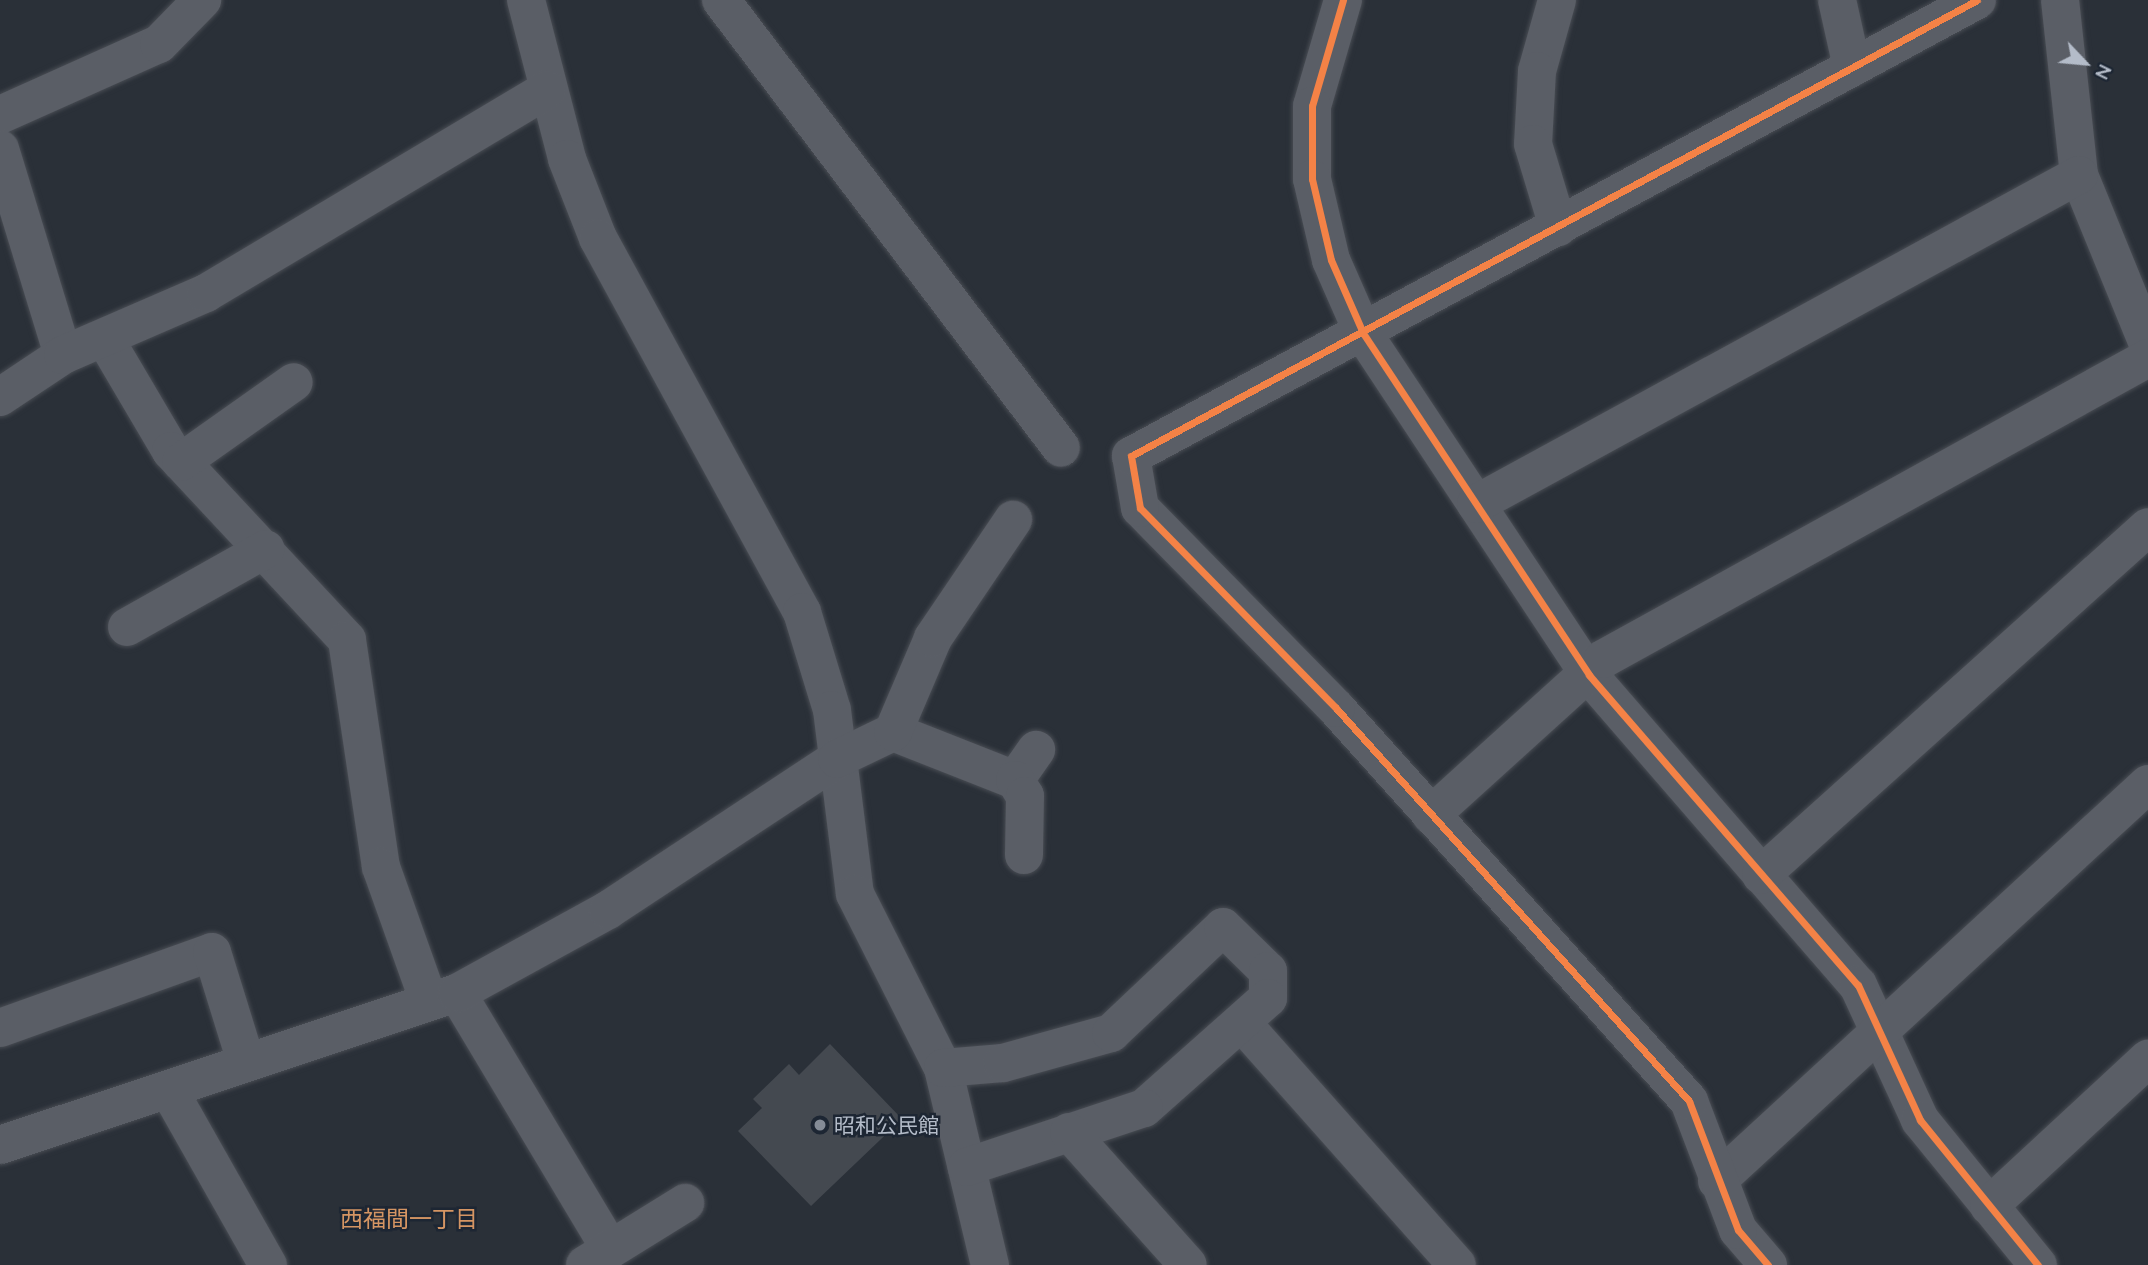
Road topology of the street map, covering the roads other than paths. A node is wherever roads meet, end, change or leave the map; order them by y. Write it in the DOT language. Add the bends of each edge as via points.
graph roads {
  1 [pos="202,0"];
  2 [pos="526,0"];
  3 [pos="721,0"];
  4 [pos="1343,0"];
  5 [pos="1557,0"];
  6 [pos="1837,0"];
  7 [pos="1977,0"];
  8 [pos="2060,0"];
  9 [pos="1852,67"];
  10 [pos="547,90"];
  11 [pos="0,115"];
  12 [pos="0,149"];
  13 [pos="2078,175"];
  14 [pos="1558,227"];
  15 [pos="1363,333"];
  16 [pos="105,339"];
  17 [pos="2148,344"];
  18 [pos="63,355"];
  19 [pos="2148,358"];
  20 [pos="294,382"];
  21 [pos="0,397"];
  22 [pos="1061,448"];
  23 [pos="181,462"];
  24 [pos="1476,504"];
  25 [pos="1013,520"];
  26 [pos="2148,527"];
  27 [pos="266,549"];
  28 [pos="127,627"];
  29 [pos="1589,675"];
  30 [pos="893,732"];
  31 [pos="837,760"];
  32 [pos="2148,784"];
  33 [pos="1431,815"];
  34 [pos="1024,855"];
  35 [pos="1761,875"];
  36 [pos="443,998"];
  37 [pos="1243,1024"];
  38 [pos="0,1028"];
  39 [pos="1885,1032"];
  40 [pos="2148,1059"];
  41 [pos="246,1062"];
  42 [pos="943,1068"];
  43 [pos="170,1092"];
  44 [pos="1069,1132"];
  45 [pos="0,1145"];
  46 [pos="967,1167"];
  47 [pos="1717,1181"];
  48 [pos="685,1203"];
  49 [pos="1989,1206"];
  50 [pos="598,1257"];
  51 [pos="268,1265"];
  52 [pos="990,1265"];
  53 [pos="1188,1265"];
  54 [pos="1457,1265"];
  55 [pos="1768,1265"];
  56 [pos="2038,1265"];
  1 -- 11 [label="street" via="159,44"];
  2 -- 10 [label="street"];
  3 -- 22 [label="street"];
  4 -- 15 [label="street" via="1312,106 1312,179 1331,260"];
  5 -- 14 [label="street" via="1536,71 1533,144"];
  6 -- 9 [label="street"];
  7 -- 9 [label="street"];
  8 -- 13 [label="street"];
  9 -- 14 [label="street"];
  10 -- 16 [label="street" via="206,293"];
  10 -- 31 [label="street" via="598,238 803,612 832,710"];
  12 -- 18 [label="street"];
  13 -- 17 [label="street"];
  13 -- 24 [label="street"];
  14 -- 15 [label="street"];
  15 -- 24 [label="street"];
  15 -- 33 [label="street" via="1131,456 1140,508"];
  16 -- 18 [label="street"];
  16 -- 23 [label="street"];
  18 -- 21 [label="street"];
  19 -- 29 [label="street" via="1603,659"];
  20 -- 23 [label="street"];
  23 -- 27 [label="street"];
  24 -- 29 [label="street"];
  25 -- 30 [label="street" via="933,638"];
  26 -- 35 [label="street"];
  27 -- 28 [label="street"];
  27 -- 36 [label="street" via="347,640 381,867"];
  29 -- 33 [label="street"];
  29 -- 35 [label="street"];
  30 -- 31 [label="street"];
  30 -- 34 [label="street" via="1026,765"];
  31 -- 36 [label="street" via="608,910"];
  31 -- 42 [label="street" via="855,894"];
  32 -- 39 [label="street"];
  33 -- 47 [label="street" via="1689,1101"];
  35 -- 39 [label="street" via="1858,985"];
  36 -- 41 [label="street"];
  36 -- 50 [label="street"];
  37 -- 42 [label="street" via="1268,998 1268,971 1223,927 1111,1033 1003,1063"];
  37 -- 44 [label="street" via="1144,1108"];
  37 -- 54 [label="street"];
  38 -- 41 [label="street" via="212,952"];
  39 -- 47 [label="street"];
  39 -- 49 [label="street" via="1920,1120"];
  40 -- 49 [label="street"];
  41 -- 43 [label="street"];
  42 -- 46 [label="street"];
  43 -- 45 [label="street"];
  43 -- 51 [label="street"];
  44 -- 46 [label="street"];
  44 -- 53 [label="street"];
  46 -- 52 [label="street"];
  47 -- 55 [label="street" via="1738,1230"];
  48 -- 50 [label="street"];
  49 -- 56 [label="street"];
}
